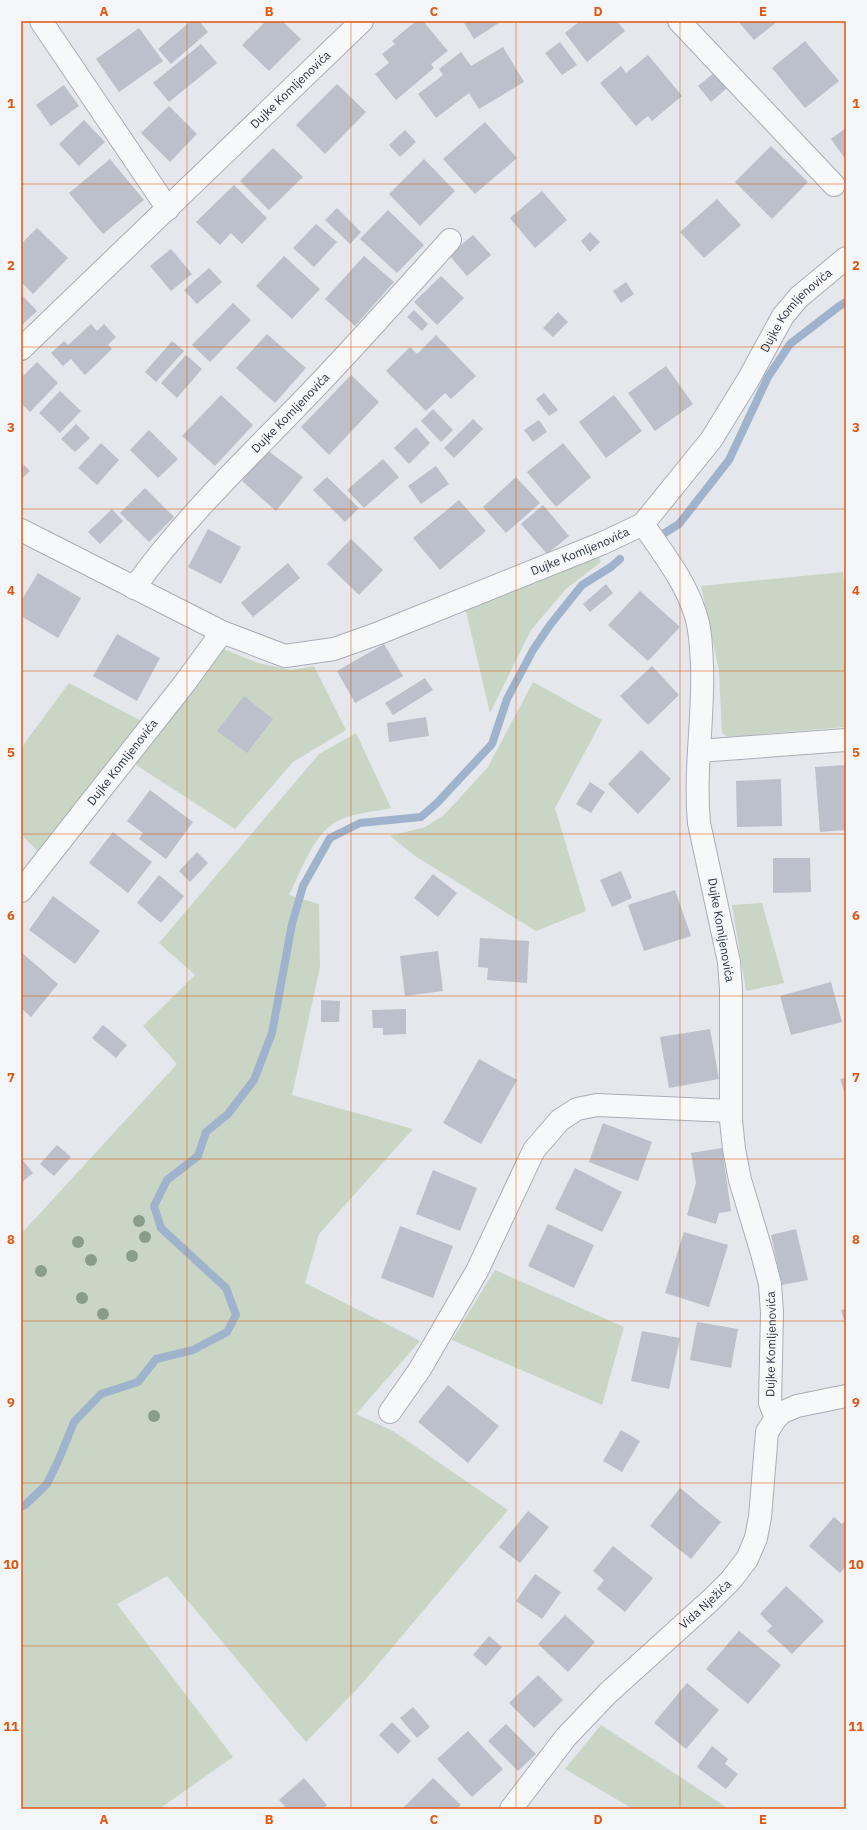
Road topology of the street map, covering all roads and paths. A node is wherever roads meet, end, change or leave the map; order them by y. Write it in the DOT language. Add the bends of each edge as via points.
graph roads {
  1 [pos="41,21"];
  2 [pos="362,21"];
  3 [pos="679,21"];
  4 [pos="834,184"];
  5 [pos="168,209"];
  6 [pos="450,240"];
  7 [pos="846,258"];
  8 [pos="21,350"];
  9 [pos="643,524"];
  10 [pos="21,530"];
  11 [pos="134,588"];
  12 [pos="222,632"];
  13 [pos="846,740"];
  14 [pos="699,751"];
  15 [pos="21,891"];
  16 [pos="731,1111"];
  17 [pos="846,1396"];
  18 [pos="390,1412"];
  19 [pos="776,1418"];
  20 [pos="511,1809"];
  1 -- 5 [label="street"];
  2 -- 5 [label="street, Dujke Komljenovića"];
  3 -- 4 [label="street"];
  5 -- 8 [label="street, Dujke Komljenovića"];
  6 -- 11 [label="street, Dujke Komljenovića" via="314,389 194,512"];
  7 -- 9 [label="street, Dujke Komljenovića" via="799,297 783,316 711,440"];
  9 -- 12 [label="street, Dujke Komljenovića" via="603,543 334,649 285,656"];
  9 -- 14 [label="street, Dujke Komljenovića" via="685,587 695,613 700,635 703,690"];
  10 -- 11 [label="street, Dujke Komljenovića"];
  11 -- 12 [label="street, Dujke Komljenovića"];
  12 -- 15 [label="street, Dujke Komljenovića"];
  13 -- 14 [label="street"];
  14 -- 16 [label="street, Dujke Komljenovića" via="699,823 729,962"];
  16 -- 18 [label="street" via="597,1105 577,1109 560,1120 534,1150 477,1271 420,1369"];
  16 -- 19 [label="street, Dujke Komljenovića" via="740,1180 770,1284 770,1404"];
  17 -- 19 [label="street" via="797,1406"];
  19 -- 20 [label="street, Vida Nježića" via="767,1432 760,1517 756,1538 747,1559 731,1580 608,1693 566,1737"];
}
